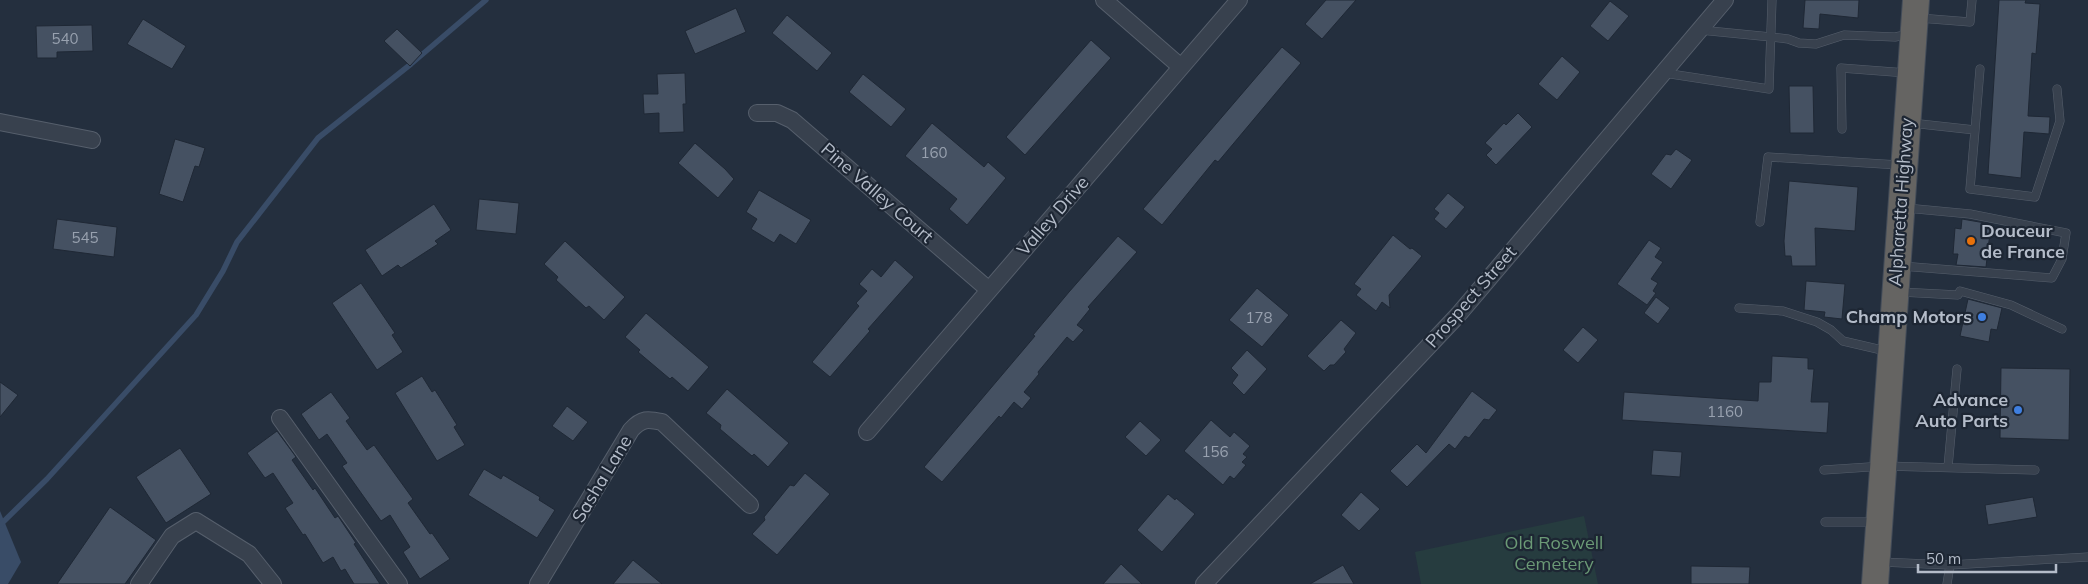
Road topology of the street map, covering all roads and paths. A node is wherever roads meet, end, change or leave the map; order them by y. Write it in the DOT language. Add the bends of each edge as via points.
graph roads {
  1 [pos="1104,0"];
  2 [pos="1239,0"];
  3 [pos="1725,0"];
  4 [pos="1772,0"];
  5 [pos="1972,0"];
  6 [pos="1914,17"];
  7 [pos="1700,30"];
  8 [pos="1771,36"];
  9 [pos="1181,66"];
  10 [pos="1980,69"];
  11 [pos="1663,73"];
  12 [pos="1910,73"];
  13 [pos="2057,89"];
  14 [pos="757,113"];
  15 [pos="0,122"];
  16 [pos="1907,123"];
  17 [pos="1842,129"];
  18 [pos="1975,130"];
  19 [pos="92,140"];
  20 [pos="1904,166"];
  21 [pos="1901,207"];
  22 [pos="1760,222"];
  23 [pos="1897,266"];
  24 [pos="989,290"];
  25 [pos="1895,291"];
  26 [pos="1740,308"];
  27 [pos="2062,329"];
  28 [pos="1891,352"];
  29 [pos="1957,368"];
  30 [pos="280,418"];
  31 [pos="867,432"];
  32 [pos="1884,466"];
  33 [pos="1948,467"];
  34 [pos="1824,470"];
  35 [pos="2035,470"];
  36 [pos="750,505"];
  37 [pos="1825,522"];
  38 [pos="1880,522"];
  39 [pos="2088,557"];
  40 [pos="1950,565"];
  41 [pos="1876,573"];
  42 [pos="139,584"];
  43 [pos="273,584"];
  44 [pos="399,584"];
  45 [pos="538,584"];
  46 [pos="1204,584"];
  47 [pos="1947,584"];
  1 -- 9 [label="street"];
  2 -- 9 [label="street, Valley Drive"];
  3 -- 7 [label="street, Prospect Street"];
  4 -- 8 [label="lane"];
  5 -- 6 [label="lane" via="1970,22"];
  6 -- 8 [label="lane" via="1895,37 1844,35 1816,44"];
  6 -- 12 [label="highway, Alpharetta Highway"];
  7 -- 8 [label="lane"];
  7 -- 11 [label="street, Prospect Street"];
  8 -- 11 [label="lane" via="1769,89"];
  9 -- 24 [label="street, Valley Drive"];
  10 -- 18 [label="lane"];
  11 -- 46 [label="street, Prospect Street" via="1458,314"];
  12 -- 16 [label="highway, Alpharetta Highway"];
  12 -- 17 [label="lane" via="1841,68"];
  13 -- 18 [label="lane" via="2060,121 2035,197 1970,189"];
  14 -- 24 [label="street, Pine Valley Court" via="777,113 792,120"];
  15 -- 19 [label="street"];
  16 -- 18 [label="lane"];
  16 -- 20 [label="highway, Alpharetta Highway"];
  20 -- 21 [label="highway, Alpharetta Highway"];
  20 -- 22 [label="lane" via="1768,157"];
  21 -- 23 [label="highway, Alpharetta Highway"];
  21 -- 23 [label="lane" via="1970,214 2066,233 2062,259 2052,278"];
  23 -- 25 [label="highway, Alpharetta Highway"];
  24 -- 31 [label="street, Valley Drive"];
  25 -- 27 [label="lane" via="1958,296 1960,291 2011,305"];
  25 -- 28 [label="highway, Alpharetta Highway"];
  26 -- 28 [label="lane" via="1783,312 1817,322 1843,341"];
  28 -- 32 [label="highway, Alpharetta Highway"];
  29 -- 33 [label="lane"];
  30 -- 44 [label="street"];
  32 -- 33 [label="lane"];
  32 -- 34 [label="lane"];
  32 -- 38 [label="highway, Alpharetta Highway"];
  33 -- 35 [label="lane"];
  36 -- 45 [label="street, Sasha Lane" via="662,422 647,419 638,422"];
  37 -- 38 [label="lane"];
  38 -- 41 [label="highway, Alpharetta Highway"];
  39 -- 40 [label="lane"];
  40 -- 41 [label="lane"];
  40 -- 47 [label="lane"];
  42 -- 43 [label="street" via="172,536 196,521 249,554"];
}
